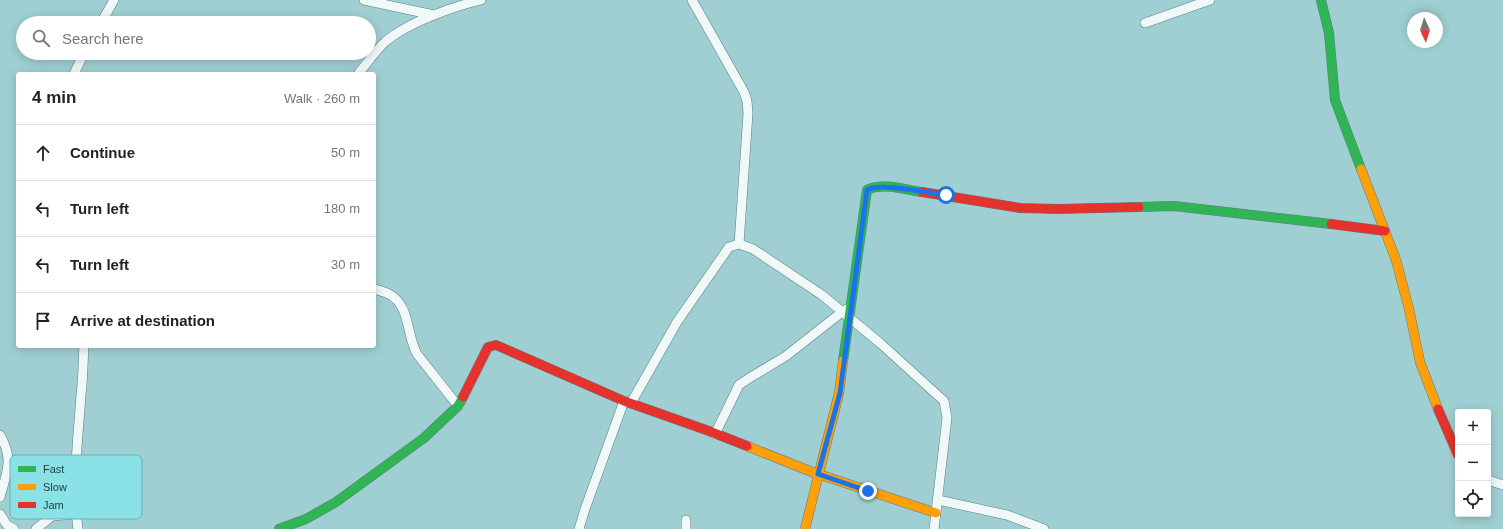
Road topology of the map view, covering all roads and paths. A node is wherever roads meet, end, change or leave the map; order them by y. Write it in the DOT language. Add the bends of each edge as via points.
graph roads {
  1 [pos="114,0"];
  2 [pos="364,0"];
  3 [pos="481,0"];
  4 [pos="692,0"];
  5 [pos="1210,0"];
  6 [pos="1321,0"];
  7 [pos="434,15"];
  8 [pos="105,16"];
  9 [pos="1145,23"];
  10 [pos="376,53"];
  11 [pos="81,60"];
  12 [pos="370,60"];
  13 [pos="75,72"];
  14 [pos="360,72"];
  15 [pos="1385,231"];
  16 [pos="739,244"];
  17 [pos="376,289"];
  18 [pos="852,307"];
  19 [pos="842,312"];
  20 [pos="850,318"];
  21 [pos="84,348"];
  22 [pos="628,402"];
  23 [pos="458,406"];
  24 [pos="715,434"];
  25 [pos="0,435"];
  26 [pos="1455,448"];
  27 [pos="76,455"];
  28 [pos="818,474"];
  29 [pos="1491,481"];
  30 [pos="1503,485"];
  31 [pos="0,497"];
  32 [pos="938,500"];
  33 [pos="936,513"];
  34 [pos="0,514"];
  35 [pos="48,519"];
  36 [pos="77,519"];
  37 [pos="14,529"];
  38 [pos="36,529"];
  39 [pos="78,529"];
  40 [pos="279,529"];
  41 [pos="579,529"];
  42 [pos="805,529"];
  43 [pos="934,529"];
  44 [pos="1044,529"];
  1 -- 8 [label="street"];
  2 -- 7 [label="street"];
  3 -- 7 [label="street"];
  4 -- 16 [label="street" via="747,101"];
  5 -- 9 [label="street"];
  6 -- 15 [label="street" via="1328,33 1335,100"];
  7 -- 10 [label="street" via="396,34"];
  11 -- 13 [label="street"];
  12 -- 14 [label="street"];
  15 -- 18 [label="street" via="1174,206 1020,208 886,187 871,188 867,190"];
  15 -- 26 [label="street" via="1400,274 1420,362"];
  16 -- 19 [label="street" via="752,249 822,295"];
  16 -- 22 [label="street" via="729,248 677,322"];
  17 -- 23 [label="street" via="396,299 402,307 412,346"];
  18 -- 19 [label="street"];
  18 -- 20 [label="street"];
  19 -- 20 [label="street"];
  19 -- 24 [label="street" via="786,356 739,385"];
  20 -- 28 [label="street" via="840,393"];
  20 -- 32 [label="street" via="944,401 947,418"];
  21 -- 27 [label="street"];
  22 -- 23 [label="street" via="501,346 492,345 488,347"];
  22 -- 24 [label="street"];
  22 -- 41 [label="street"];
  23 -- 40 [label="street" via="424,438 336,502 306,519"];
  24 -- 28 [label="street"];
  25 -- 31 [label="street" via="6,447 8,467"];
  28 -- 33 [label="street"];
  28 -- 42 [label="street"];
  29 -- 30 [label="street"];
  32 -- 33 [label="street"];
  32 -- 44 [label="street" via="1007,514"];
  33 -- 43 [label="street"];
  34 -- 37 [label="street" via="7,525"];
  35 -- 38 [label="street"];
  36 -- 39 [label="street"];
}
